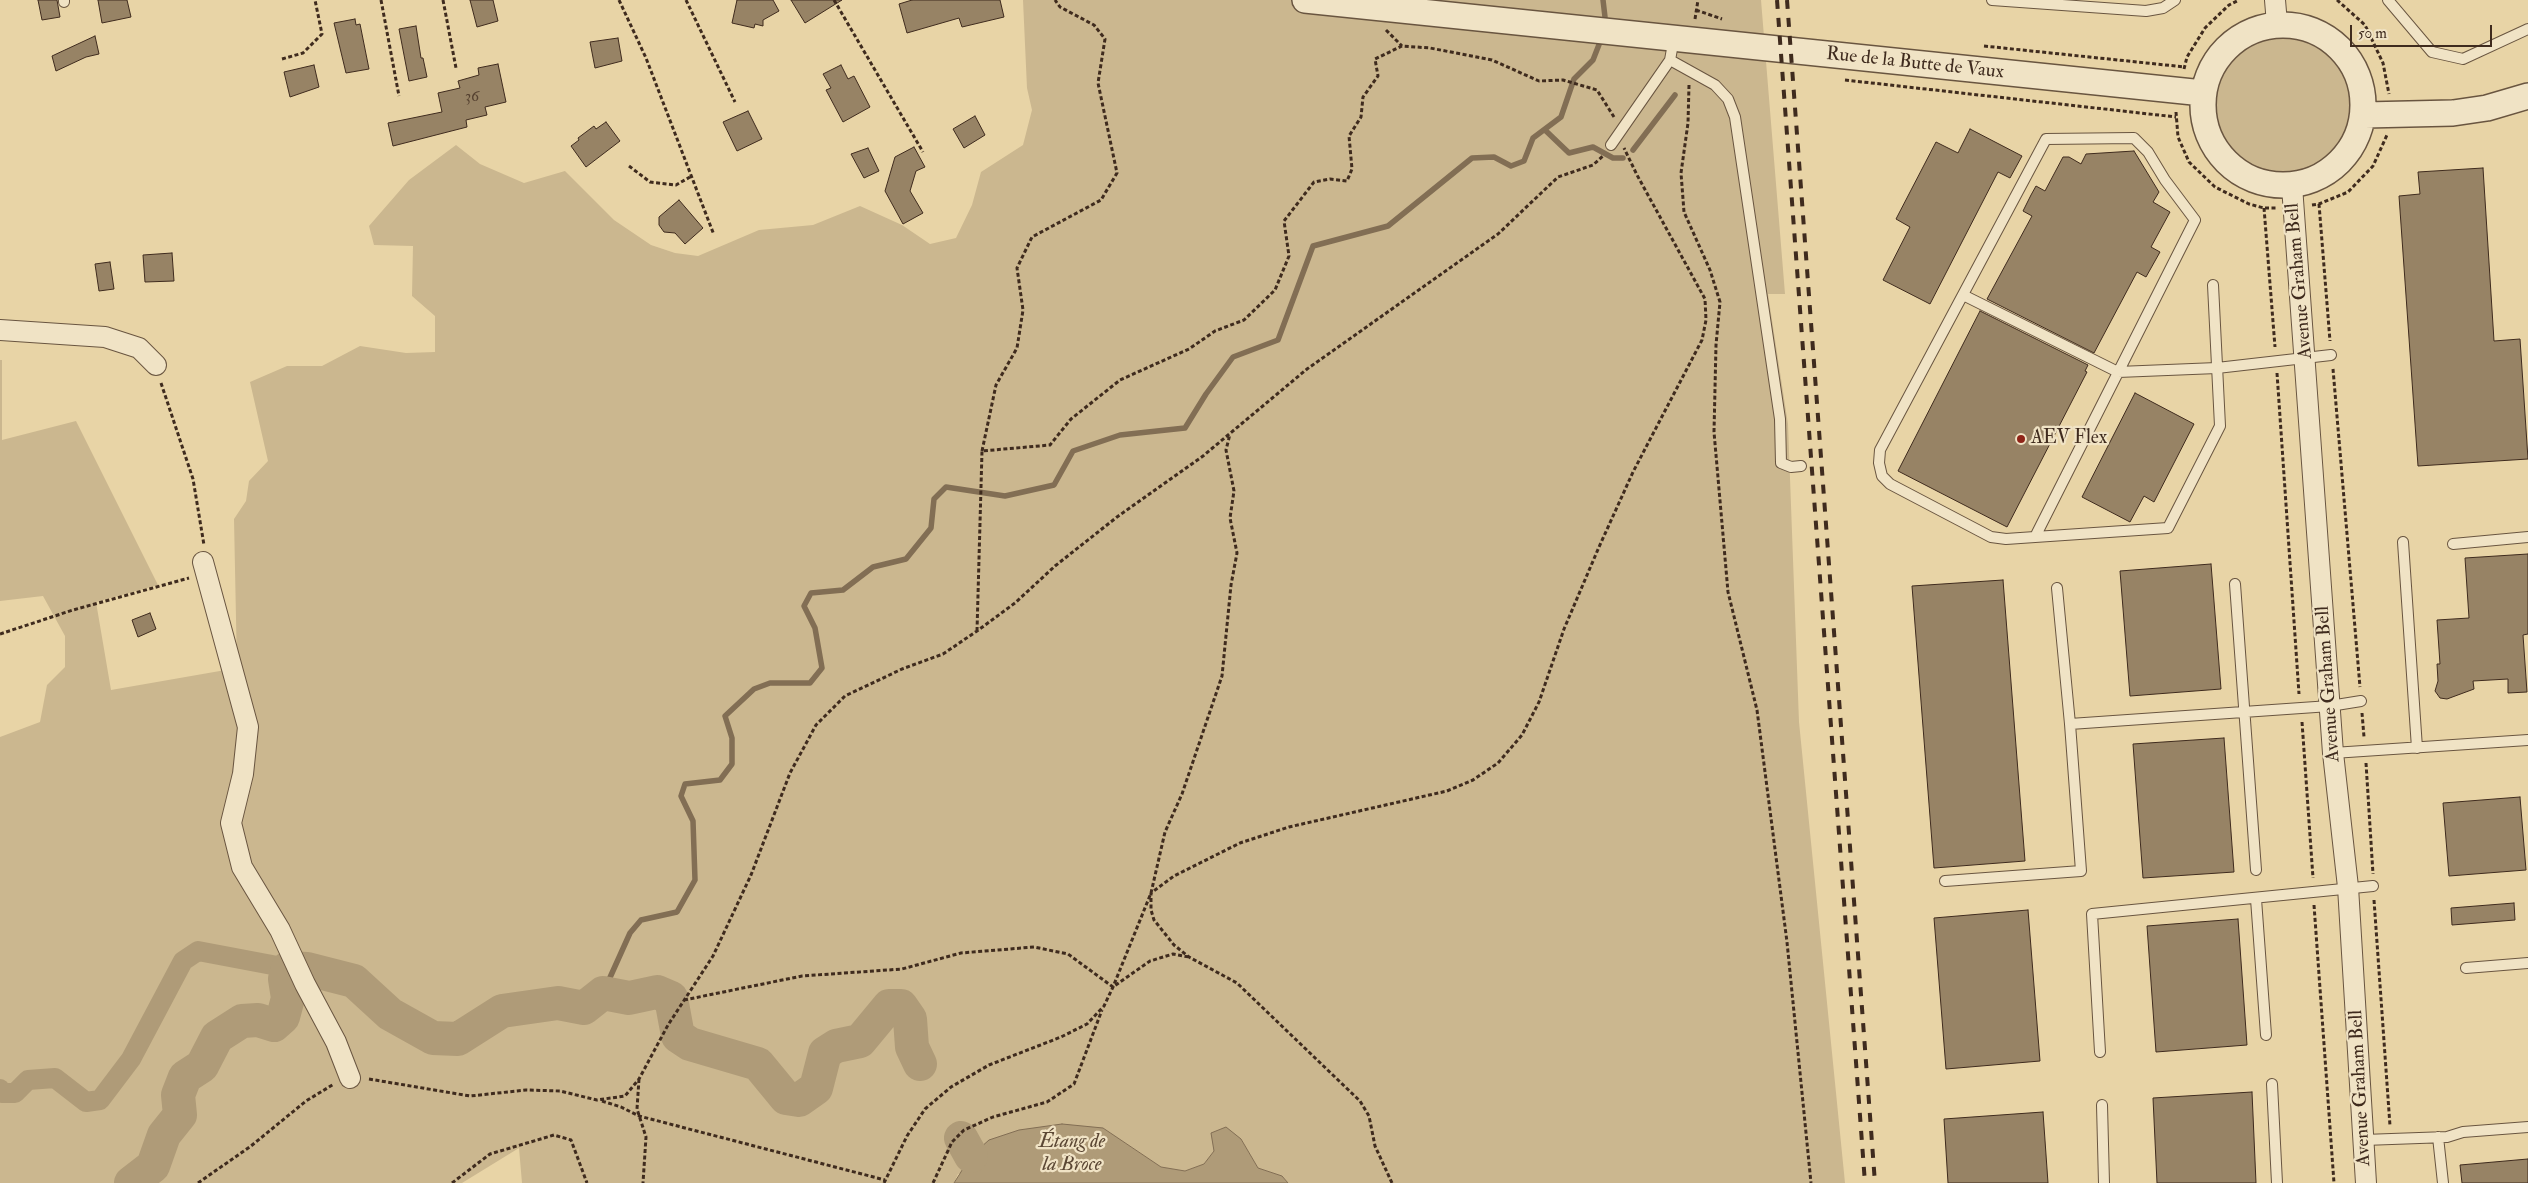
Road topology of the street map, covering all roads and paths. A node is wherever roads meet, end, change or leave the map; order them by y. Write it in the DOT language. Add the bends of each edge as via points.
graph roads {
  1 [pos="315,0"];
  2 [pos="381,0"];
  3 [pos="442,0"];
  4 [pos="619,0"];
  5 [pos="686,0"];
  6 [pos="834,0"];
  7 [pos="1055,0"];
  8 [pos="1305,0"];
  9 [pos="1992,0"];
  10 [pos="2174,0"];
  11 [pos="2239,0"];
  12 [pos="2337,0"];
  13 [pos="2388,0"];
  14 [pos="2069,3"];
  15 [pos="1696,10"];
  16 [pos="2276,12"];
  17 [pos="1729,20"];
  18 [pos="2528,29"];
  19 [pos="1976,46"];
  20 [pos="1672,49"];
  21 [pos="282,59"];
  22 [pos="2185,67"];
  23 [pos="456,68"];
  24 [pos="1690,71"];
  25 [pos="1839,79"];
  26 [pos="2178,91"];
  27 [pos="2203,93"];
  28 [pos="398,96"];
  29 [pos="2528,96"];
  30 [pos="735,102"];
  31 [pos="2365,115"];
  32 [pos="2390,116"];
  33 [pos="2176,117"];
  34 [pos="1622,129"];
  35 [pos="1611,145"];
  36 [pos="923,152"];
  37 [pos="1601,159"];
  38 [pos="629,166"];
  39 [pos="690,177"];
  40 [pos="2293,196"];
  41 [pos="2319,204"];
  42 [pos="714,235"];
  43 [pos="2213,285"];
  44 [pos="1963,294"];
  45 [pos="0,330"];
  46 [pos="2332,355"];
  47 [pos="2306,358"];
  48 [pos="156,365"];
  49 [pos="2217,368"];
  50 [pos="2118,372"];
  51 [pos="1230,433"];
  52 [pos="982,451"];
  53 [pos="1801,466"];
  54 [pos="2035,537"];
  55 [pos="2528,537"];
  56 [pos="2403,542"];
  57 [pos="2453,544"];
  58 [pos="203,562"];
  59 [pos="2235,584"];
  60 [pos="2057,588"];
  61 [pos="977,631"];
  62 [pos="0,634"];
  63 [pos="2361,701"];
  64 [pos="2330,706"];
  65 [pos="2244,712"];
  66 [pos="2070,724"];
  67 [pos="2528,740"];
  68 [pos="2417,748"];
  69 [pos="2366,752"];
  70 [pos="2333,753"];
  71 [pos="2256,870"];
  72 [pos="1945,881"];
  73 [pos="2373,886"];
  74 [pos="2348,888"];
  75 [pos="1152,893"];
  76 [pos="2256,899"];
  77 [pos="1189,957"];
  78 [pos="2528,963"];
  79 [pos="2466,968"];
  80 [pos="1113,987"];
  81 [pos="684,1000"];
  82 [pos="1104,1006"];
  83 [pos="2266,1036"];
  84 [pos="2100,1052"];
  85 [pos="350,1078"];
  86 [pos="639,1078"];
  87 [pos="2272,1084"];
  88 [pos="599,1100"];
  89 [pos="2102,1105"];
  90 [pos="639,1116"];
  91 [pos="2528,1127"];
  92 [pos="2438,1137"];
  93 [pos="2390,1139"];
  94 [pos="2364,1140"];
  95 [pos="885,1181"];
  96 [pos="198,1183"];
  97 [pos="452,1183"];
  98 [pos="587,1183"];
  99 [pos="643,1183"];
  100 [pos="933,1183"];
  101 [pos="1392,1183"];
  102 [pos="1810,1183"];
  103 [pos="2104,1183"];
  104 [pos="2277,1183"];
  105 [pos="2366,1183"];
  106 [pos="2443,1183"];
  1 -- 21 [label="path" via="322,34 303,53"];
  2 -- 28 [label="path"];
  3 -- 23 [label="path"];
  4 -- 39 [label="path" via="646,58"];
  5 -- 30 [label="path"];
  6 -- 36 [label="path"];
  7 -- 52 [label="path" via="1060,7 1094,25 1105,39 1098,83 1117,174 1101,200 1032,237 1017,268 1023,310 1017,348 996,385"];
  8 -- 20 [label="street, Rue de la Butte de Vaux" via="1626,35"];
  9 -- 14 [label="lane"];
  10 -- 14 [label="lane" via="2163,8 2146,11"];
  11 -- 22 [label="path" via="2205,28 2187,57"];
  12 -- 32 [label="path" via="2365,25 2383,63"];
  13 -- 18 [label="lane" via="2432,52 2463,59"];
  15 -- 17 [label="path"];
  16 -- 27 [label="street" via="2235,40 2216,61"];
  16 -- 31 [label="street" via="2299,26 2322,34 2342,50 2356,71"];
  19 -- 22 [label="path"];
  20 -- 24 [label="lane"];
  20 -- 26 [label="street, Rue de la Butte de Vaux" via="1832,56"];
  20 -- 34 [label="lane"];
  22 -- 26 [label="path"];
  24 -- 53 [label="lane" via="1715,85 1728,99 1736,117 1780,419 1781,463"];
  24 -- 102 [label="path" via="1688,123 1681,173 1684,212 1710,270 1720,302 1714,432 1728,592 1757,710 1787,942"];
  25 -- 33 [label="path"];
  26 -- 27 [label="street, Rue de la Butte de Vaux"];
  26 -- 33 [label="path"];
  27 -- 40 [label="street" via="2203,118 2211,141 2225,161 2244,176"];
  29 -- 32 [label="street" via="2461,112"];
  31 -- 32 [label="street"];
  31 -- 40 [label="street" via="2354,144 2338,165"];
  32 -- 41 [label="path" via="2387,137 2373,166 2348,192"];
  33 -- 40 [label="path" via="2178,137 2189,162 2216,187 2264,208"];
  34 -- 35 [label="lane"];
  34 -- 52 [label="path" via="1597,90 1563,80 1539,80 1492,60 1430,48 1402,46 1375,59 1378,76 1363,97 1361,118 1349,136 1352,169 1347,182 1330,179 1314,182 1284,221 1289,256 1275,290 1244,320 1215,330 1189,349 1120,380 1071,419 1050,444"];
  34 -- 75 [label="path" via="1624,146 1637,175 1705,299 1706,320 1702,340 1633,472 1599,546 1564,629 1539,702 1522,736 1498,763 1473,780 1447,791 1297,826 1240,843 1174,876"];
  37 -- 51 [label="path" via="1558,177 1498,234 1307,369"];
  38 -- 39 [label="path" via="650,182 676,185"];
  39 -- 42 [label="path"];
  40 -- 41 [label="path"];
  40 -- 47 [label="street, Avenue Graham Bell"];
  41 -- 46 [label="path"];
  43 -- 49 [label="lane"];
  44 -- 50 [label="lane"];
  44 -- 50 [label="lane" via="2046,139 2134,138 2148,152 2164,180 2195,220"];
  44 -- 54 [label="lane" via="1880,450 1882,476 1890,484 1991,537"];
  45 -- 48 [label="street" via="105,337 139,348"];
  46 -- 47 [label="lane"];
  46 -- 63 [label="path"];
  47 -- 49 [label="lane"];
  47 -- 64 [label="street, Avenue Graham Bell"];
  48 -- 58 [label="path" via="193,479 205,538"];
  49 -- 50 [label="lane"];
  49 -- 54 [label="lane" via="2220,426 2168,528"];
  50 -- 54 [label="lane"];
  51 -- 61 [label="path" via="1055,566 1015,603"];
  51 -- 75 [label="path" via="1226,450 1234,491 1230,518 1237,553 1222,676 1208,723 1165,832"];
  52 -- 61 [label="path"];
  55 -- 57 [label="lane"];
  56 -- 68 [label="lane"];
  58 -- 62 [label="path" via="193,576 179,582 73,610"];
  58 -- 85 [label="street" via="248,727 243,774 231,823 242,867 280,930 336,1042"];
  59 -- 65 [label="lane"];
  60 -- 66 [label="lane"];
  61 -- 81 [label="path" via="943,654 845,696 816,726 790,773 751,875 713,956"];
  63 -- 64 [label="lane"];
  63 -- 69 [label="path"];
  64 -- 65 [label="lane"];
  64 -- 70 [label="street, Avenue Graham Bell"];
  65 -- 66 [label="lane"];
  65 -- 71 [label="lane"];
  66 -- 72 [label="lane" via="2081,870"];
  67 -- 68 [label="lane"];
  68 -- 69 [label="lane"];
  69 -- 70 [label="lane"];
  69 -- 73 [label="path"];
  70 -- 74 [label="street, Avenue Graham Bell"];
  73 -- 74 [label="lane"];
  73 -- 93 [label="path"];
  74 -- 76 [label="lane"];
  74 -- 94 [label="street, Avenue Graham Bell"];
  75 -- 77 [label="path" via="1154,920 1166,938"];
  75 -- 80 [label="path"];
  76 -- 83 [label="lane"];
  76 -- 84 [label="lane" via="2092,914"];
  77 -- 80 [label="path" via="1173,954 1150,961"];
  77 -- 101 [label="path" via="1237,983 1360,1101 1369,1116 1374,1146"];
  78 -- 79 [label="lane"];
  80 -- 81 [label="path" via="1068,954 1034,947 961,953 902,969 802,976"];
  80 -- 82 [label="path"];
  81 -- 86 [label="path"];
  82 -- 95 [label="path" via="1087,1024 1061,1038 989,1065 951,1087 925,1109 907,1136"];
  82 -- 100 [label="path" via="1074,1084 1047,1102 993,1117 964,1130 952,1142"];
  85 -- 88 [label="path" via="374,1079 470,1096 526,1090 560,1091"];
  85 -- 96 [label="path" via="328,1086 306,1101 251,1146"];
  86 -- 88 [label="path" via="625,1096"];
  86 -- 90 [label="path"];
  87 -- 104 [label="lane"];
  88 -- 90 [label="path"];
  89 -- 103 [label="lane"];
  90 -- 95 [label="path"];
  90 -- 99 [label="path" via="646,1137"];
  91 -- 92 [label="lane"];
  92 -- 93 [label="lane"];
  92 -- 106 [label="lane"];
  93 -- 94 [label="lane"];
  94 -- 105 [label="street, Avenue Graham Bell"];
  97 -- 98 [label="path" via="490,1154 554,1135 571,1140"];
}
